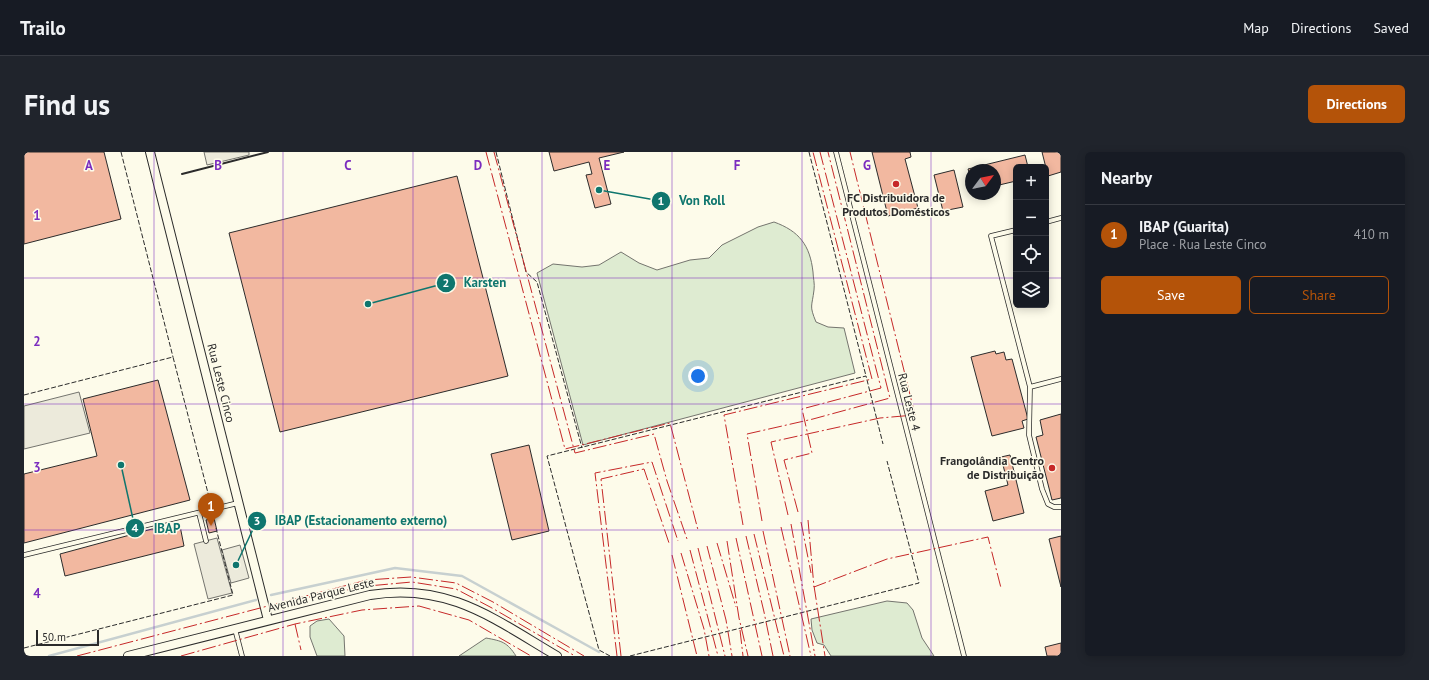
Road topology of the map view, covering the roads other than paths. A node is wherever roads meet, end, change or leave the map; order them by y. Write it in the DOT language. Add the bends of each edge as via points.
graph roads {
  1 [pos="150,152"];
  2 [pos="836,152"];
  3 [pos="1061,218"];
  4 [pos="1049,221"];
  5 [pos="1013,231"];
  6 [pos="1061,379"];
  7 [pos="1030,387"];
  8 [pos="239,503"];
  9 [pos="1061,506"];
  10 [pos="199,513"];
  11 [pos="206,541"];
  12 [pos="24,556"];
  13 [pos="268,620"];
  14 [pos="235,629"];
  15 [pos="128,656"];
  16 [pos="242,656"];
  17 [pos="556,656"];
  18 [pos="964,656"];
  1 -- 8 [label="street, Rua Leste Cinco"];
  2 -- 18 [label="lane, Rua Leste 4"];
  3 -- 4 [label="lane"];
  5 -- 7 [label="lane" via="992,236"];
  6 -- 7 [label="lane"];
  7 -- 9 [label="lane" via="1028,435 1042,490 1048,504 1054,507"];
  8 -- 10 [label="lane"];
  8 -- 13 [label="street, Rua Leste Cinco"];
  10 -- 11 [label="lane"];
  10 -- 12 [label="lane"];
  13 -- 14 [label="street, Avenida Parque Leste"];
  13 -- 17 [label="street, Avenida Parque Leste" via="370,595 427,593 480,611"];
  14 -- 15 [label="street, Avenida Parque Leste"];
  14 -- 16 [label="lane"];
}
